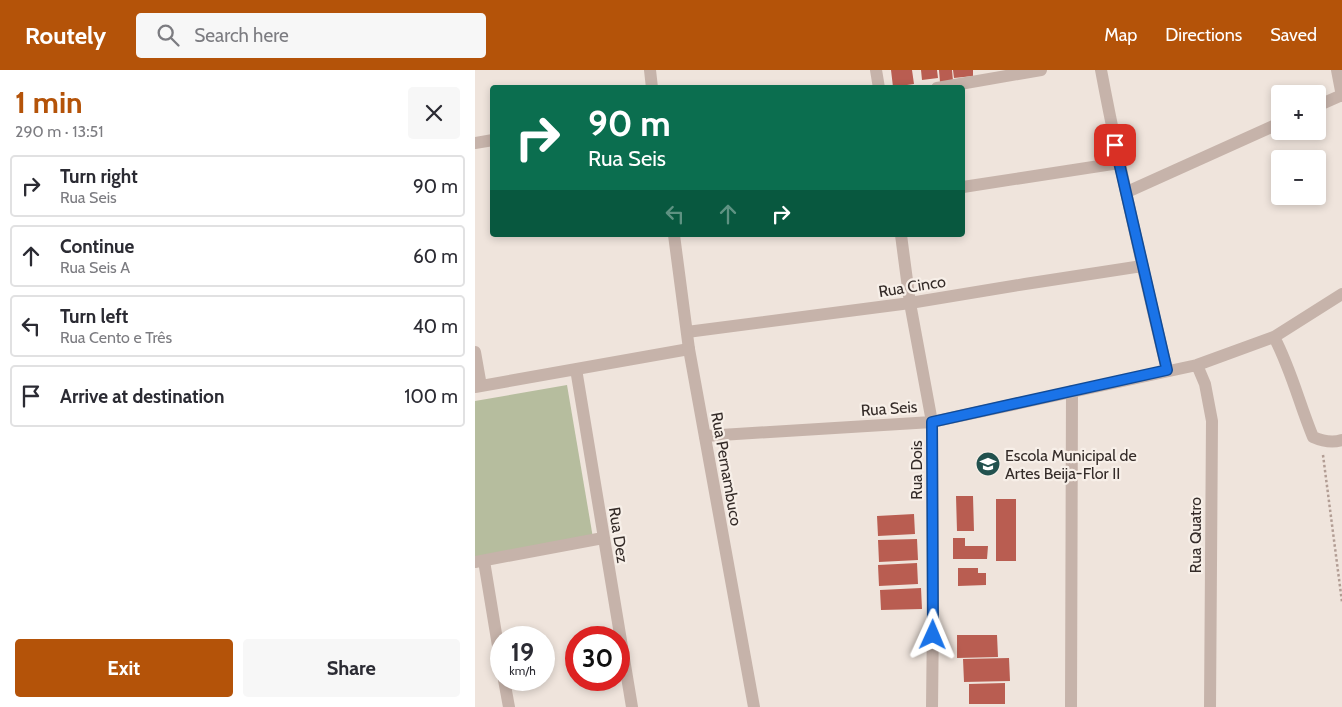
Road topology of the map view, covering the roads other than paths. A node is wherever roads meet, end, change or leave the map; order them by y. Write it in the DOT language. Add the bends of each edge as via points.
graph roads {
  1 [pos="649,70"];
  2 [pos="876,70"];
  3 [pos="1041,70"];
  4 [pos="1101,70"];
  5 [pos="1337,70"];
  6 [pos="652,85"];
  7 [pos="878,85"];
  8 [pos="954,85"];
  9 [pos="1342,95"];
  10 [pos="1326,102"];
  11 [pos="1271,127"];
  12 [pos="490,140"];
  13 [pos="475,143"];
  14 [pos="1119,163"];
  15 [pos="965,187"];
  16 [pos="1127,192"];
  17 [pos="674,237"];
  18 [pos="901,237"];
  19 [pos="1142,266"];
  20 [pos="1342,294"];
  21 [pos="910,304"];
  22 [pos="687,332"];
  23 [pos="1273,338"];
  24 [pos="689,349"];
  25 [pos="475,352"];
  26 [pos="1197,365"];
  27 [pos="575,369"];
  28 [pos="1167,370"];
  29 [pos="478,387"];
  30 [pos="1072,392"];
  31 [pos="932,422"];
  32 [pos="705,436"];
  33 [pos="1342,440"];
  34 [pos="603,538"];
  35 [pos="480,561"];
  36 [pos="493,626"];
  37 [pos="506,691"];
  38 [pos="509,707"];
  39 [pos="631,707"];
  40 [pos="753,707"];
  41 [pos="932,707"];
  42 [pos="1071,707"];
  43 [pos="1210,707"];
  1 -- 6 [label="street"];
  2 -- 7 [label="street"];
  3 -- 8 [label="street"];
  4 -- 14 [label="street"];
  5 -- 9 [label="street"];
  9 -- 10 [label="street"];
  11 -- 16 [label="street"];
  12 -- 13 [label="street"];
  14 -- 15 [label="street"];
  14 -- 16 [label="street"];
  16 -- 19 [label="street"];
  17 -- 22 [label="street, Rua Pernambuco"];
  18 -- 21 [label="street, Rua Dois"];
  19 -- 21 [label="street, Rua Cinco"];
  19 -- 28 [label="street"];
  20 -- 23 [label="street, Rua Seis"];
  21 -- 22 [label="street, Rua Cinco"];
  21 -- 31 [label="street, Rua Dois"];
  22 -- 24 [label="street, Rua Pernambuco"];
  23 -- 26 [label="street, Rua Seis"];
  23 -- 33 [label="street" via="1286,359 1313,437 1321,441"];
  24 -- 27 [label="street"];
  24 -- 32 [label="street, Rua Pernambuco"];
  25 -- 29 [label="street"];
  26 -- 28 [label="street, Rua Seis"];
  26 -- 43 [label="street, Rua Quatro" via="1205,384 1212,421"];
  27 -- 29 [label="street"];
  27 -- 34 [label="street, Rua Dez"];
  28 -- 30 [label="street, Rua Seis"];
  30 -- 31 [label="street, Rua Seis"];
  30 -- 42 [label="street"];
  31 -- 32 [label="street, Rua Seis"];
  31 -- 41 [label="street, Rua Dois"];
  32 -- 40 [label="street, Rua Pernambuco"];
  34 -- 35 [label="street"];
  34 -- 39 [label="street, Rua Dez"];
  35 -- 36 [label="street"];
  37 -- 38 [label="street"];
}
